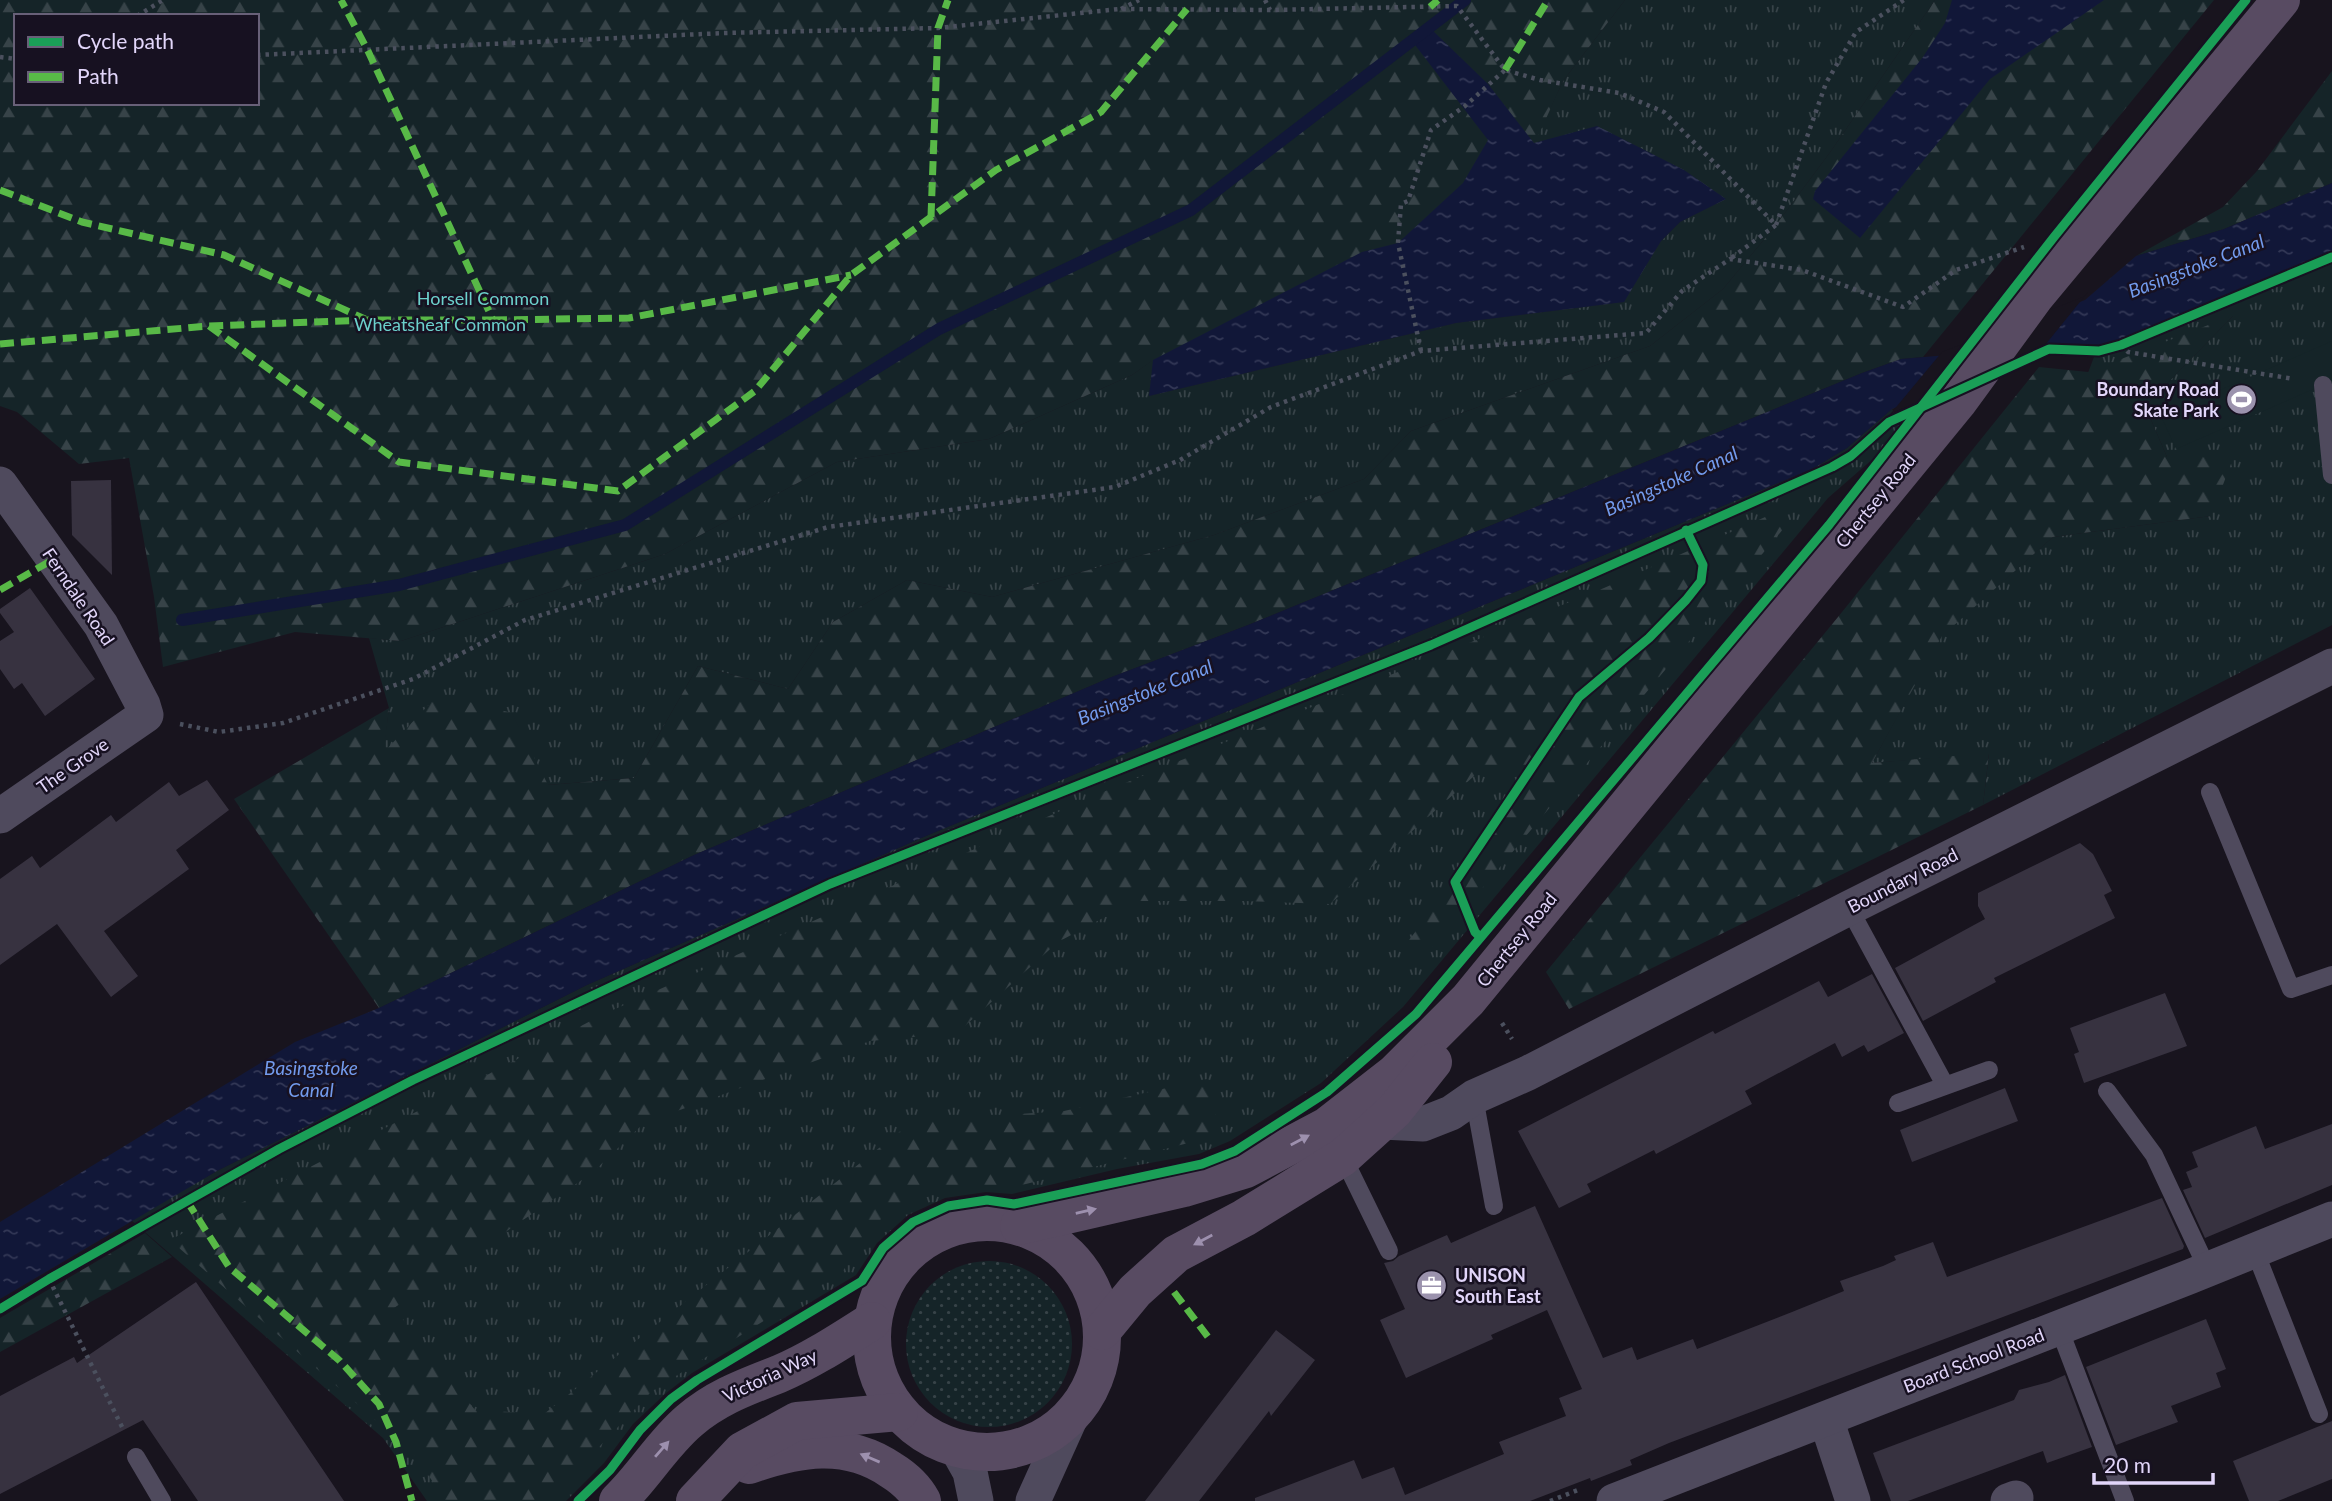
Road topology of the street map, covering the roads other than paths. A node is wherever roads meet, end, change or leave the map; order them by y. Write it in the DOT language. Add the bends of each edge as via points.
graph roads {
  1 [pos="2281,0"];
  2 [pos="2323,385"];
  3 [pos="2332,475"];
  4 [pos="0,484"];
  5 [pos="2327,679"];
  6 [pos="145,710"];
  7 [pos="2210,792"];
  8 [pos="0,816"];
  9 [pos="1849,908"];
  10 [pos="2332,975"];
  11 [pos="1989,1070"];
  12 [pos="1406,1079"];
  13 [pos="1945,1085"];
  14 [pos="2107,1091"];
  15 [pos="1474,1097"];
  16 [pos="1898,1103"];
  17 [pos="1382,1122"];
  18 [pos="1343,1157"];
  19 [pos="1494,1206"];
  20 [pos="2332,1219"];
  21 [pos="1019,1226"];
  22 [pos="1389,1251"];
  23 [pos="2255,1251"];
  24 [pos="2208,1270"];
  25 [pos="872,1321"];
  26 [pos="2059,1328"];
  27 [pos="1102,1331"];
  28 [pos="899,1412"];
  29 [pos="2319,1414"];
  30 [pos="1070,1419"];
  31 [pos="1826,1419"];
  32 [pos="957,1449"];
  33 [pos="136,1457"];
  34 [pos="708,1488"];
  35 [pos="162,1501"];
  36 [pos="618,1501"];
  37 [pos="922,1501"];
  38 [pos="976,1501"];
  39 [pos="1033,1501"];
  40 [pos="1614,1501"];
  41 [pos="1853,1501"];
  42 [pos="2125,1501"];
  1 -- 12 [label="main road, Chertsey Road" via="2034,298 1484,1010"];
  2 -- 3 [label="lane"];
  4 -- 6 [label="street, Ferndale Road" via="101,625"];
  5 -- 9 [label="street, Boundary Road"];
  6 -- 8 [label="street, The Grove"];
  7 -- 10 [label="lane" via="2291,989"];
  9 -- 13 [label="lane"];
  9 -- 15 [label="street, Boundary Road"];
  11 -- 13 [label="lane"];
  12 -- 15 [label="street" via="1439,1093"];
  12 -- 17 [label="main road, Chertsey Road"];
  21 -- 12 [label="main road, Chertsey Road, one-way" via="1246,1169"];
  13 -- 16 [label="lane"];
  14 -- 24 [label="lane" via="2154,1155"];
  15 -- 17 [label="street, Boundary Road" via="1423,1124"];
  15 -- 19 [label="lane"];
  17 -- 18 [label="main road, Chertsey Road"];
  18 -- 22 [label="lane"];
  18 -- 27 [label="main road, Chertsey Road, one-way" via="1176,1254 1135,1291"];
  20 -- 23 [label="street, Board School Road"];
  21 -- 25 [label="main road" via="986,1221 954,1227 924,1240 899,1262 881,1289"];
  21 -- 27 [label="main road" via="1049,1239 1074,1261 1092,1288"];
  23 -- 24 [label="street, Board School Road"];
  23 -- 29 [label="lane"];
  24 -- 26 [label="street, Board School Road"];
  25 -- 28 [label="main road" via="872,1354 881,1385"];
  36 -- 25 [label="main road, Victoria Way, one-way" via="661,1448 714,1403 819,1354"];
  26 -- 31 [label="street, Board School Road"];
  26 -- 42 [label="lane"];
  27 -- 30 [label="main road" via="1102,1352 1091,1387"];
  28 -- 32 [label="main road" via="925,1434"];
  28 -- 34 [label="main road" via="797,1421 742,1451"];
  30 -- 32 [label="main road" via="1018,1449"];
  30 -- 39 [label="street"];
  31 -- 40 [label="street, Board School Road"];
  31 -- 41 [label="street"];
  32 -- 38 [label="street" via="970,1472"];
  33 -- 35 [label="lane"];
  37 -- 34 [label="main road, one-way" via="880,1462 832,1448 781,1454"];
}
